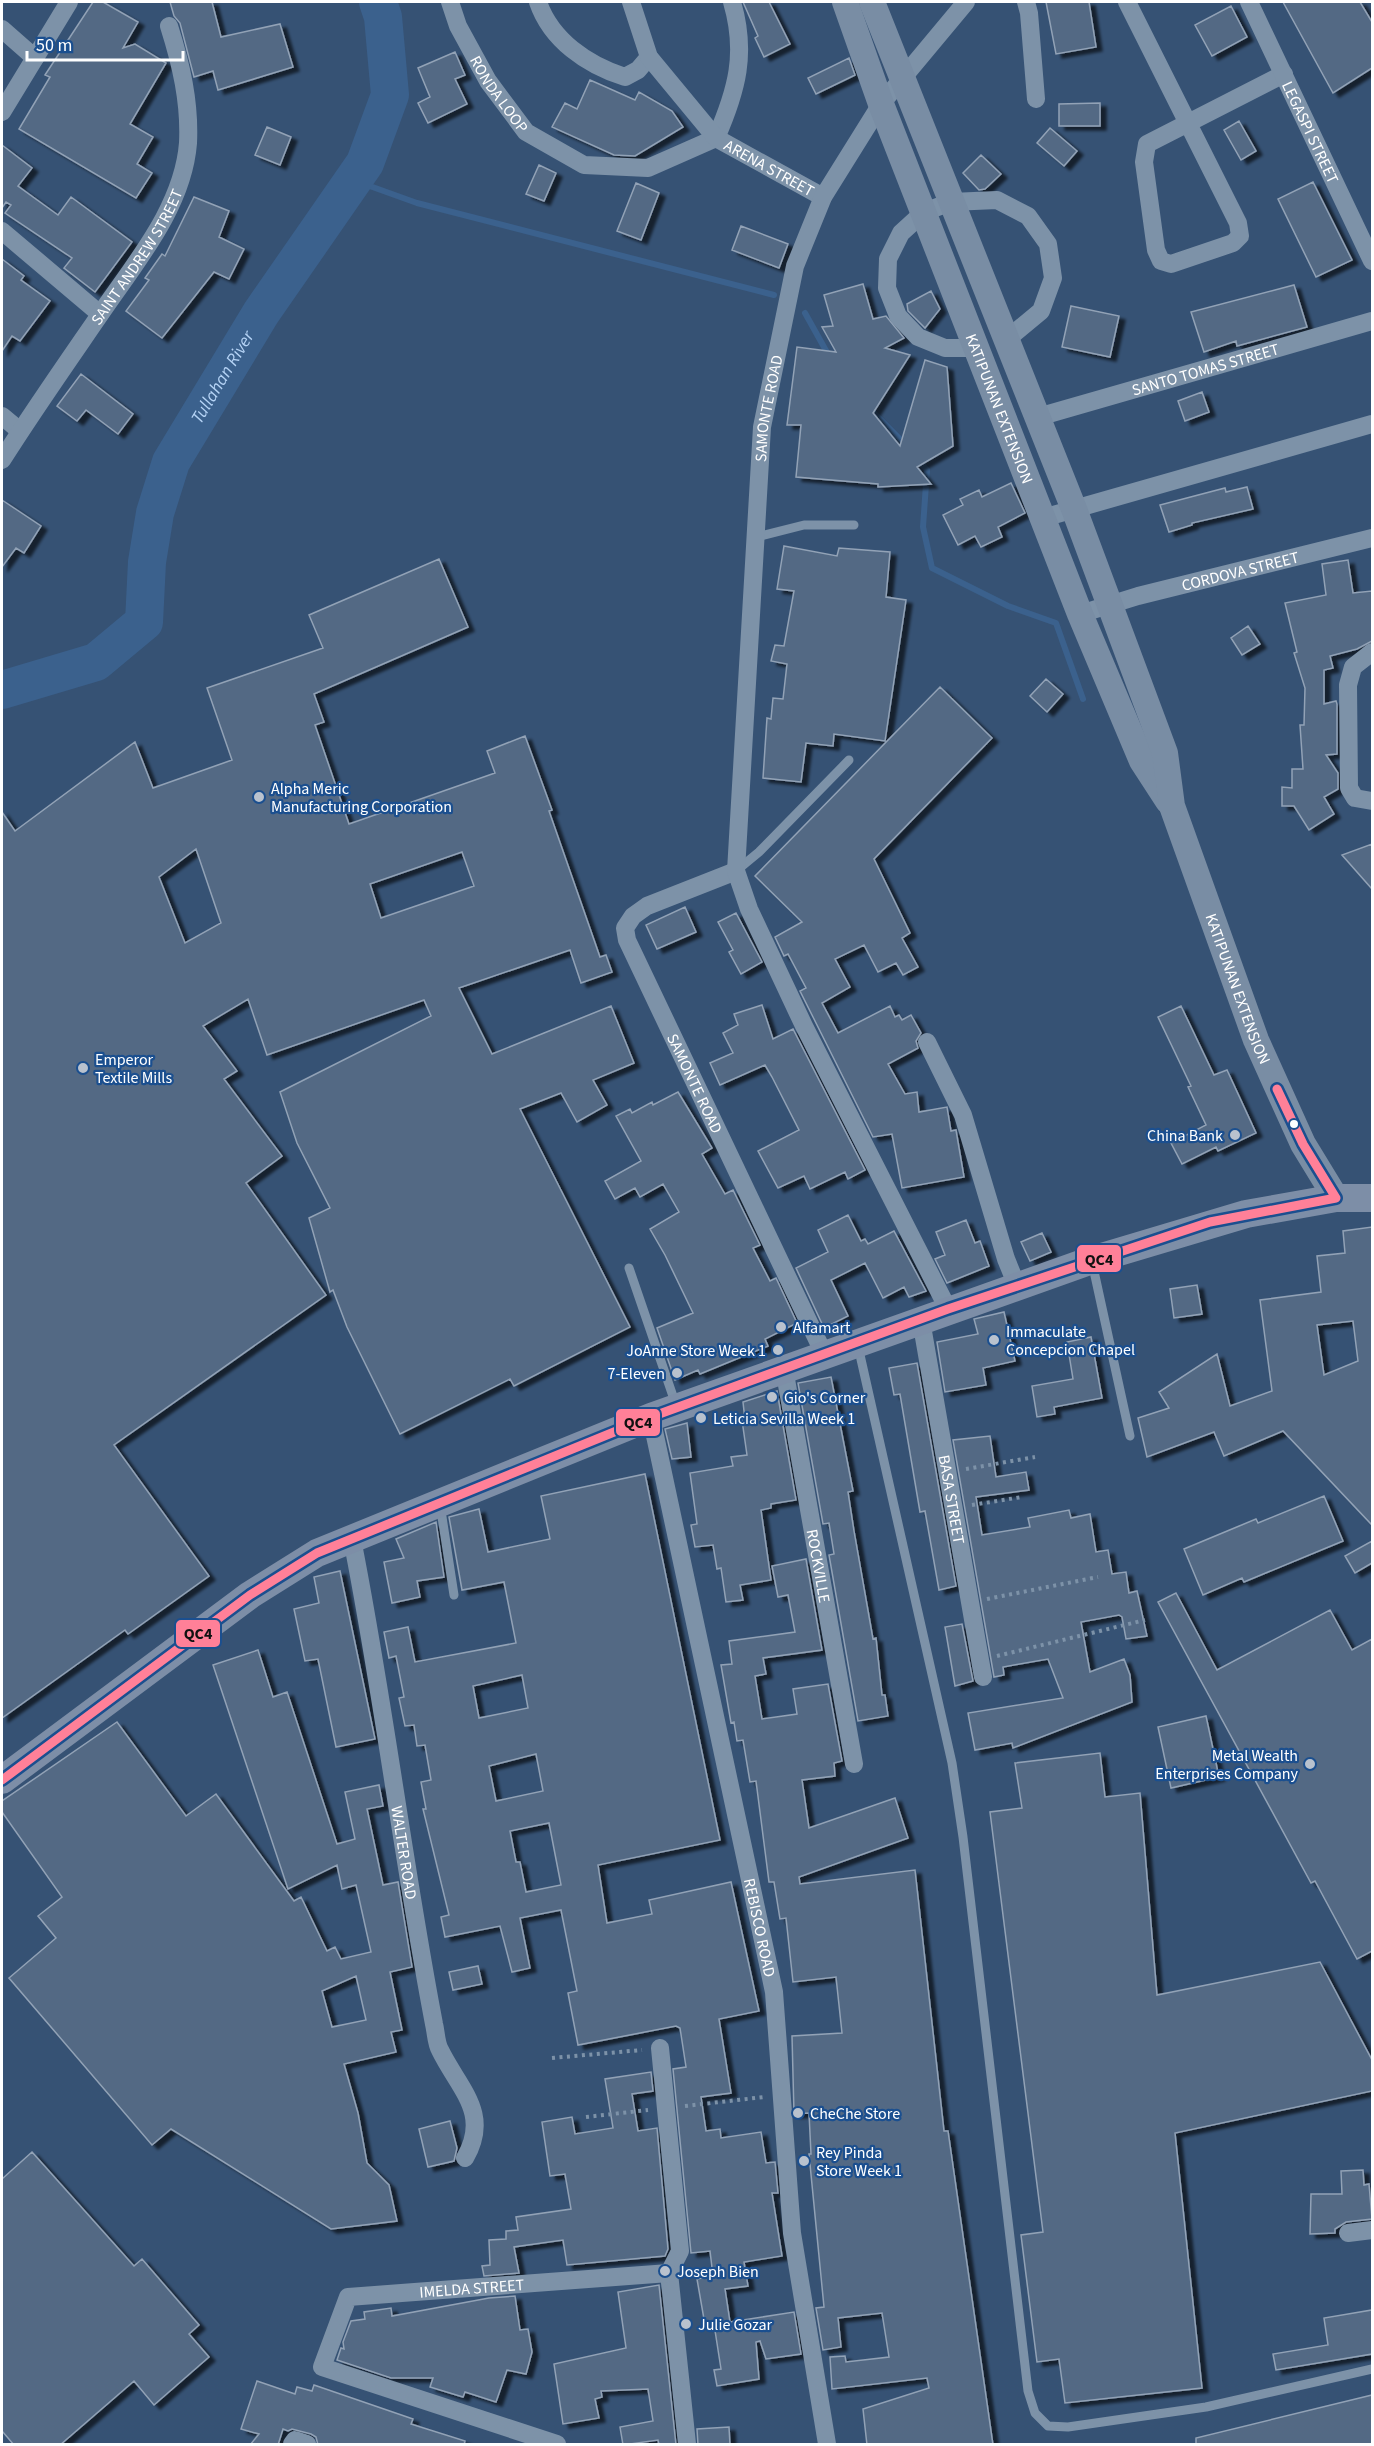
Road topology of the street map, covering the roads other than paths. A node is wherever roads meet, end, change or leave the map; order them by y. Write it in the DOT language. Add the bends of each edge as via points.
graph roads {
  1 [pos="69,2"];
  2 [pos="450,2"];
  3 [pos="538,2"];
  4 [pos="631,2"];
  5 [pos="732,2"];
  6 [pos="845,2"];
  7 [pos="872,2"];
  8 [pos="966,2"];
  9 [pos="1026,2"];
  10 [pos="1127,2"];
  11 [pos="1249,2"];
  12 [pos="169,26"];
  13 [pos="2,30"];
  14 [pos="649,57"];
  15 [pos="35,58"];
  16 [pos="1284,74"];
  17 [pos="902,80"];
  18 [pos="1036,99"];
  19 [pos="881,104"];
  20 [pos="2,112"];
  21 [pos="1186,123"];
  22 [pos="716,138"];
  23 [pos="823,197"];
  24 [pos="951,202"];
  25 [pos="924,212"];
  26 [pos="2,231"];
  27 [pos="1372,261"];
  28 [pos="100,314"];
  29 [pos="1372,321"];
  30 [pos="1006,340"];
  31 [pos="976,348"];
  32 [pos="2,416"];
  33 [pos="1038,417"];
  34 [pos="1372,424"];
  35 [pos="20,431"];
  36 [pos="2,460"];
  37 [pos="1074,509"];
  38 [pos="1043,518"];
  39 [pos="854,525"];
  40 [pos="757,537"];
  41 [pos="1372,538"];
  42 [pos="1110,606"];
  43 [pos="1080,614"];
  44 [pos="1372,652"];
  45 [pos="849,760"];
  46 [pos="1372,801"];
  47 [pos="1172,806"];
  48 [pos="736,871"];
  49 [pos="927,1042"];
  50 [pos="1372,1197"];
  51 [pos="1336,1198"];
  52 [pos="1092,1260"];
  53 [pos="629,1268"];
  54 [pos="1017,1286"];
  55 [pos="948,1310"];
  56 [pos="921,1320"];
  57 [pos="857,1342"];
  58 [pos="824,1354"];
  59 [pos="784,1368"];
  60 [pos="664,1413"];
  61 [pos="1130,1436"];
  62 [pos="436,1505"];
  63 [pos="352,1539"];
  64 [pos="454,1595"];
  65 [pos="982,1669"];
  66 [pos="854,1764"];
  67 [pos="2,1780"];
  68 [pos="660,2048"];
  69 [pos="465,2158"];
  70 [pos="1372,2230"];
  71 [pos="1348,2234"];
  72 [pos="669,2273"];
  73 [pos="1372,2369"];
  74 [pos="557,2445"];
  75 [pos="687,2445"];
  76 [pos="827,2445"];
  1 -- 15 [label="street"];
  2 -- 22 [label="street, RONDA LOOP" via="458,26 488,81 526,132 584,165 648,168"];
  3 -- 14 [label="street" via="567,47 610,73 625,77"];
  4 -- 14 [label="street"];
  5 -- 22 [label="street" via="740,29 738,59 733,98"];
  6 -- 19 [label="main road, KATIPUNAN EXTENSION"];
  7 -- 17 [label="main road, KATIPUNAN EXTENSION"];
  8 -- 17 [label="street, SAMONTE ROAD"];
  9 -- 18 [label="street"];
  10 -- 21 [label="street"];
  11 -- 16 [label="street, LEGASPI STREET"];
  12 -- 28 [label="street, SAINT ANDREW STREET" via="188,106 188,145 179,183 150,242"];
  13 -- 15 [label="street"];
  14 -- 22 [label="street"];
  15 -- 20 [label="street"];
  16 -- 21 [label="street"];
  16 -- 27 [label="street, LEGASPI STREET"];
  17 -- 19 [label="street, SAMONTE ROAD"];
  17 -- 24 [label="main road, KATIPUNAN EXTENSION"];
  19 -- 23 [label="street, SAMONTE ROAD"];
  19 -- 25 [label="main road, KATIPUNAN EXTENSION"];
  21 -- 21 [label="street" via="1147,144 1144,162 1156,250 1161,261 1171,264 1233,243 1240,236 1238,223"];
  22 -- 23 [label="street, ARENA STREET"];
  23 -- 40 [label="street, SAMONTE ROAD" via="795,266 762,427"];
  24 -- 25 [label="street"];
  24 -- 30 [label="main road, KATIPUNAN EXTENSION"];
  24 -- 30 [label="street" via="997,200 1028,216 1048,244 1053,278 1041,311"];
  25 -- 31 [label="main road, KATIPUNAN EXTENSION"];
  25 -- 31 [label="street" via="901,233 888,259 887,288 894,307 918,337 945,348"];
  26 -- 28 [label="street"];
  28 -- 35 [label="street, SAINT ANDREW STREET"];
  29 -- 33 [label="street, SANTO TOMAS STREET"];
  30 -- 33 [label="main road, KATIPUNAN EXTENSION"];
  31 -- 38 [label="main road, KATIPUNAN EXTENSION"];
  32 -- 35 [label="street"];
  33 -- 37 [label="main road, KATIPUNAN EXTENSION"];
  34 -- 37 [label="street"];
  35 -- 36 [label="street, SAINT ANDREW STREET"];
  37 -- 38 [label="street"];
  37 -- 42 [label="main road, KATIPUNAN EXTENSION"];
  38 -- 43 [label="main road, KATIPUNAN EXTENSION"];
  39 -- 40 [label="lane" via="804,525"];
  40 -- 48 [label="street, SAMONTE ROAD"];
  41 -- 42 [label="street, CORDOVA STREET"];
  42 -- 43 [label="street, CORDOVA STREET"];
  42 -- 47 [label="main road, KATIPUNAN EXTENSION" via="1165,753"];
  43 -- 47 [label="main road, KATIPUNAN EXTENSION" via="1142,761"];
  44 -- 46 [label="street" via="1353,668 1348,685 1349,788 1355,798"];
  45 -- 48 [label="lane"];
  47 -- 51 [label="main road, KATIPUNAN EXTENSION" via="1256,1040 1303,1144"];
  48 -- 55 [label="street, SAMONTE ROAD" via="749,909 804,1026"];
  48 -- 58 [label="street, SAMONTE ROAD" via="647,906 633,916 626,928 627,940"];
  49 -- 54 [label="street" via="963,1115"];
  50 -- 51 [label="main road"];
  51 -- 52 [label="main road" via="1210,1222"];
  52 -- 54 [label="main road"];
  52 -- 61 [label="lane"];
  53 -- 60 [label="lane"];
  54 -- 55 [label="main road"];
  55 -- 56 [label="main road"];
  56 -- 57 [label="main road"];
  56 -- 65 [label="street, BASA STREET"];
  57 -- 58 [label="main road"];
  57 -- 73 [label="lane" via="952,1763 1028,2391 1035,2412 1048,2426 1068,2427 1206,2407"];
  58 -- 59 [label="main road"];
  59 -- 60 [label="main road"];
  59 -- 66 [label="street, ROCKVILLE"];
  60 -- 62 [label="main road"];
  60 -- 76 [label="street, REBISCO ROAD" via="774,1992 791,2223"];
  62 -- 63 [label="main road"];
  62 -- 64 [label="lane" via="442,1517"];
  63 -- 67 [label="main road" via="317,1553 250,1595"];
  63 -- 69 [label="street, WALTER ROAD" via="415,1928 439,2048 475,2116 476,2133"];
  68 -- 72 [label="street" via="680,2251"];
  70 -- 71 [label="street"];
  72 -- 74 [label="street, IMELDA STREET" via="348,2297 322,2367"];
  72 -- 75 [label="street"];
}
